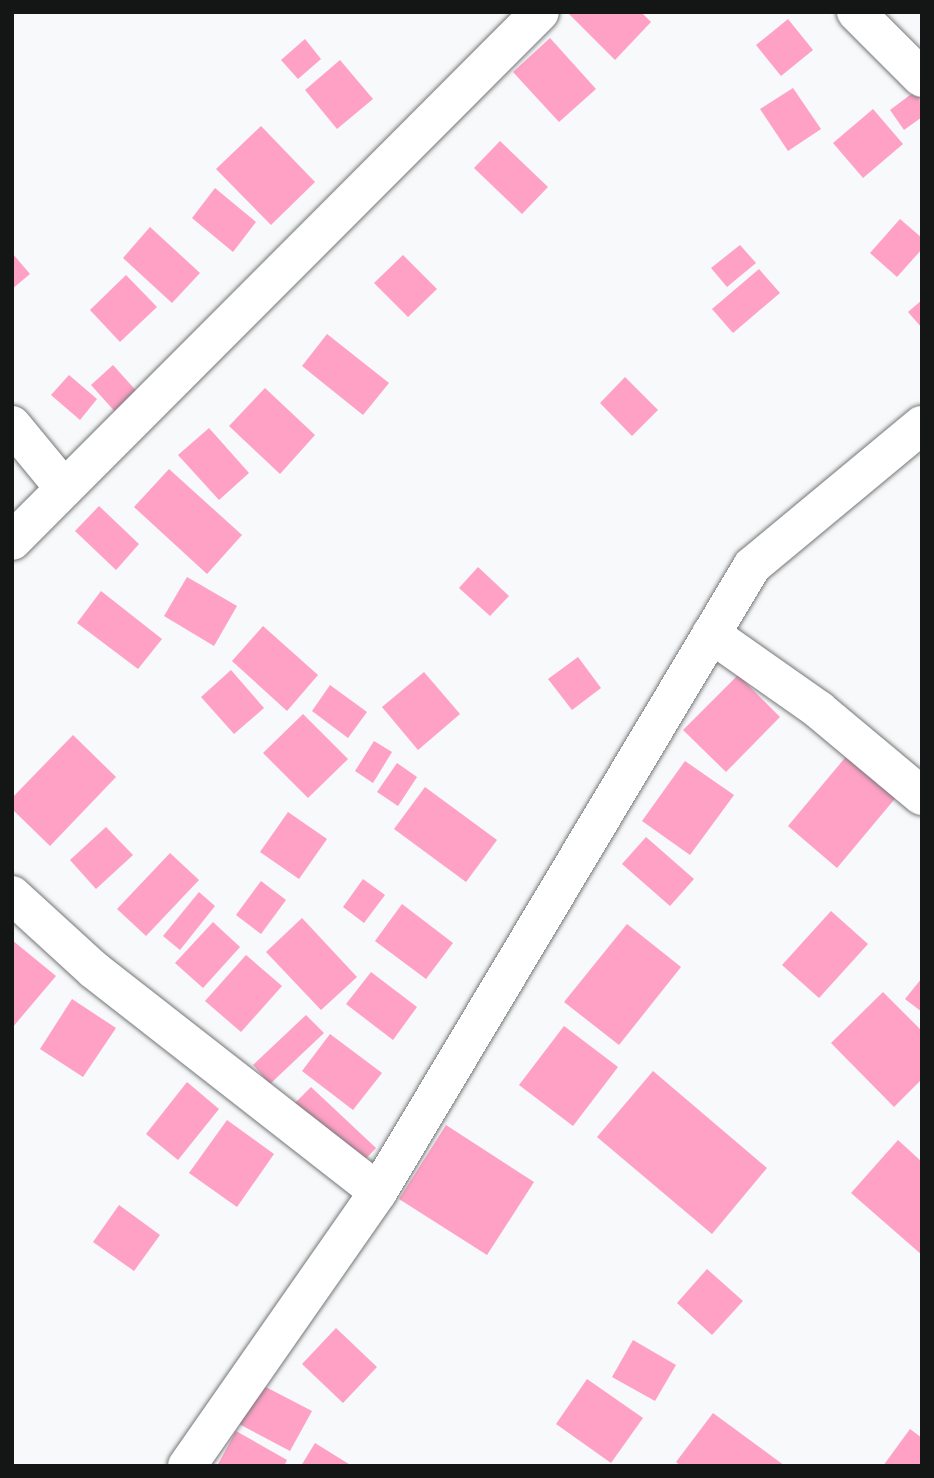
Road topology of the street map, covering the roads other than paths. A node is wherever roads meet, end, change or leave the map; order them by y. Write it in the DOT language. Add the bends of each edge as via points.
graph roads {
  1 [pos="540,12"];
  2 [pos="856,12"];
  3 [pos="922,78"];
  4 [pos="12,425"];
  5 [pos="922,425"];
  6 [pos="64,488"];
  7 [pos="12,541"];
  8 [pos="711,634"];
  9 [pos="922,796"];
  10 [pos="12,895"];
  11 [pos="378,1192"];
  12 [pos="187,1466"];
  1 -- 6 [label="street"];
  2 -- 3 [label="street"];
  4 -- 6 [label="street"];
  5 -- 8 [label="street" via="752,566"];
  6 -- 7 [label="street"];
  8 -- 9 [label="street" via="819,710"];
  8 -- 11 [label="street"];
  10 -- 11 [label="street" via="94,970"];
  11 -- 12 [label="street"];
}
